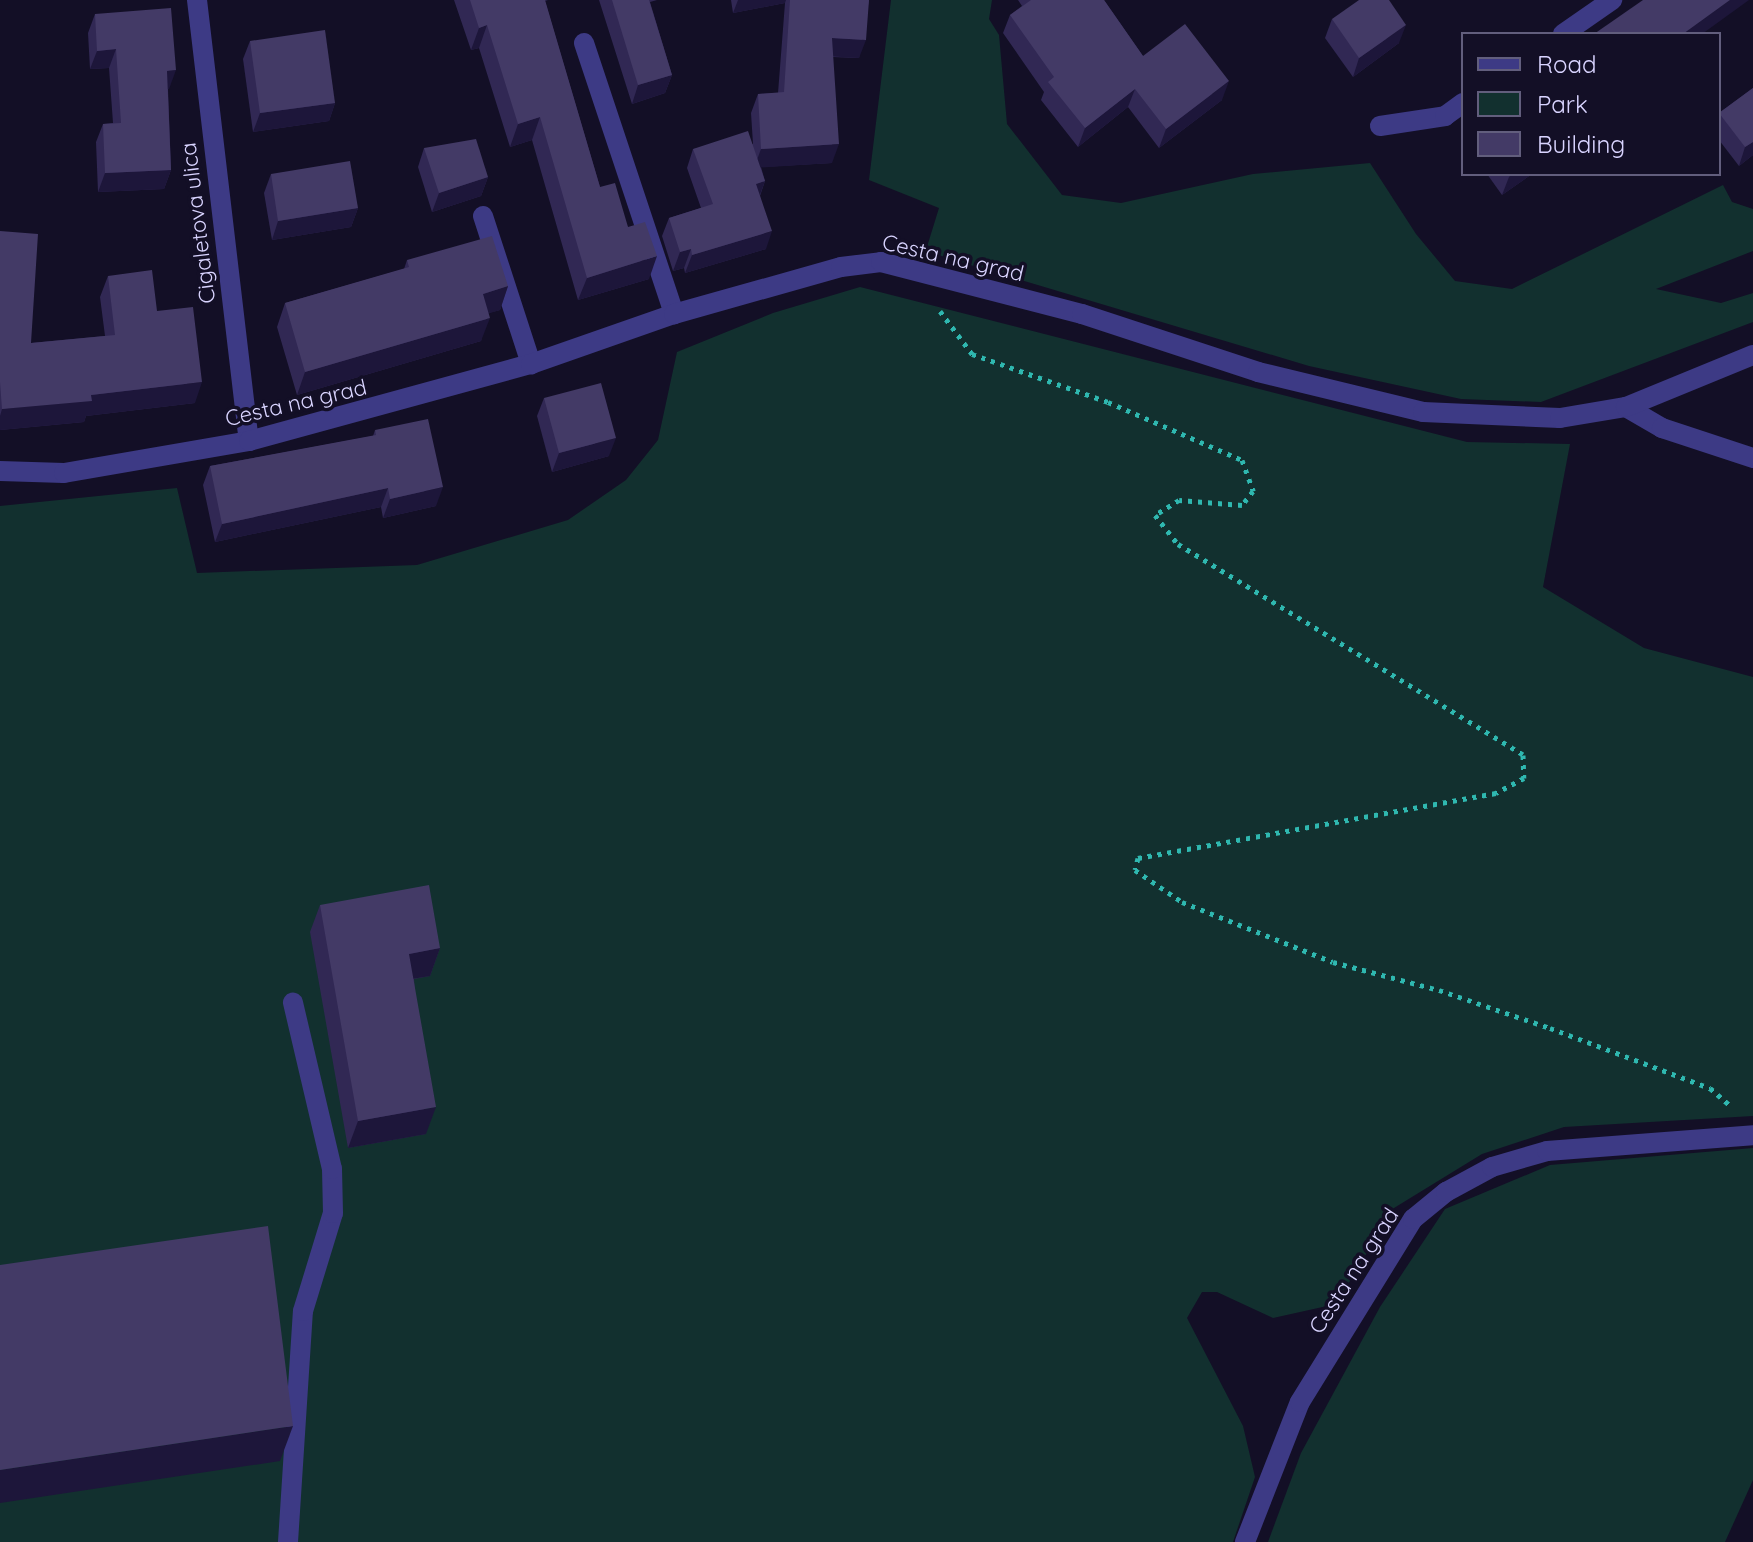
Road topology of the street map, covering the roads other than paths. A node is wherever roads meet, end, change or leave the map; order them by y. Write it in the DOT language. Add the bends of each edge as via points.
graph roads {
  1 [pos="197,0"];
  2 [pos="1612,0"];
  3 [pos="1566,32"];
  4 [pos="584,43"];
  5 [pos="1461,104"];
  6 [pos="1380,126"];
  7 [pos="483,216"];
  8 [pos="674,314"];
  9 [pos="1753,355"];
  10 [pos="531,364"];
  11 [pos="1626,407"];
  12 [pos="249,441"];
  13 [pos="1753,458"];
  14 [pos="0,471"];
  15 [pos="293,1003"];
  16 [pos="1753,1135"];
  17 [pos="288,1542"];
  18 [pos="1245,1542"];
  1 -- 12 [label="street, Cigaletova ulica"];
  2 -- 3 [label="street"];
  4 -- 8 [label="street"];
  5 -- 6 [label="street" via="1445,116"];
  7 -- 10 [label="street"];
  8 -- 10 [label="street, Cesta na grad"];
  8 -- 11 [label="street, Cesta na grad" via="841,267 881,262 1082,314 1258,372 1423,412 1560,418"];
  9 -- 11 [label="street, Cesta na grad"];
  10 -- 12 [label="street, Cesta na grad"];
  11 -- 13 [label="street" via="1662,428"];
  12 -- 14 [label="street, Cesta na grad" via="64,473"];
  15 -- 17 [label="street" via="332,1169 333,1213 303,1311"];
  16 -- 18 [label="street, Cesta na grad" via="1547,1151 1492,1167 1446,1192 1413,1219 1300,1402"];
}
